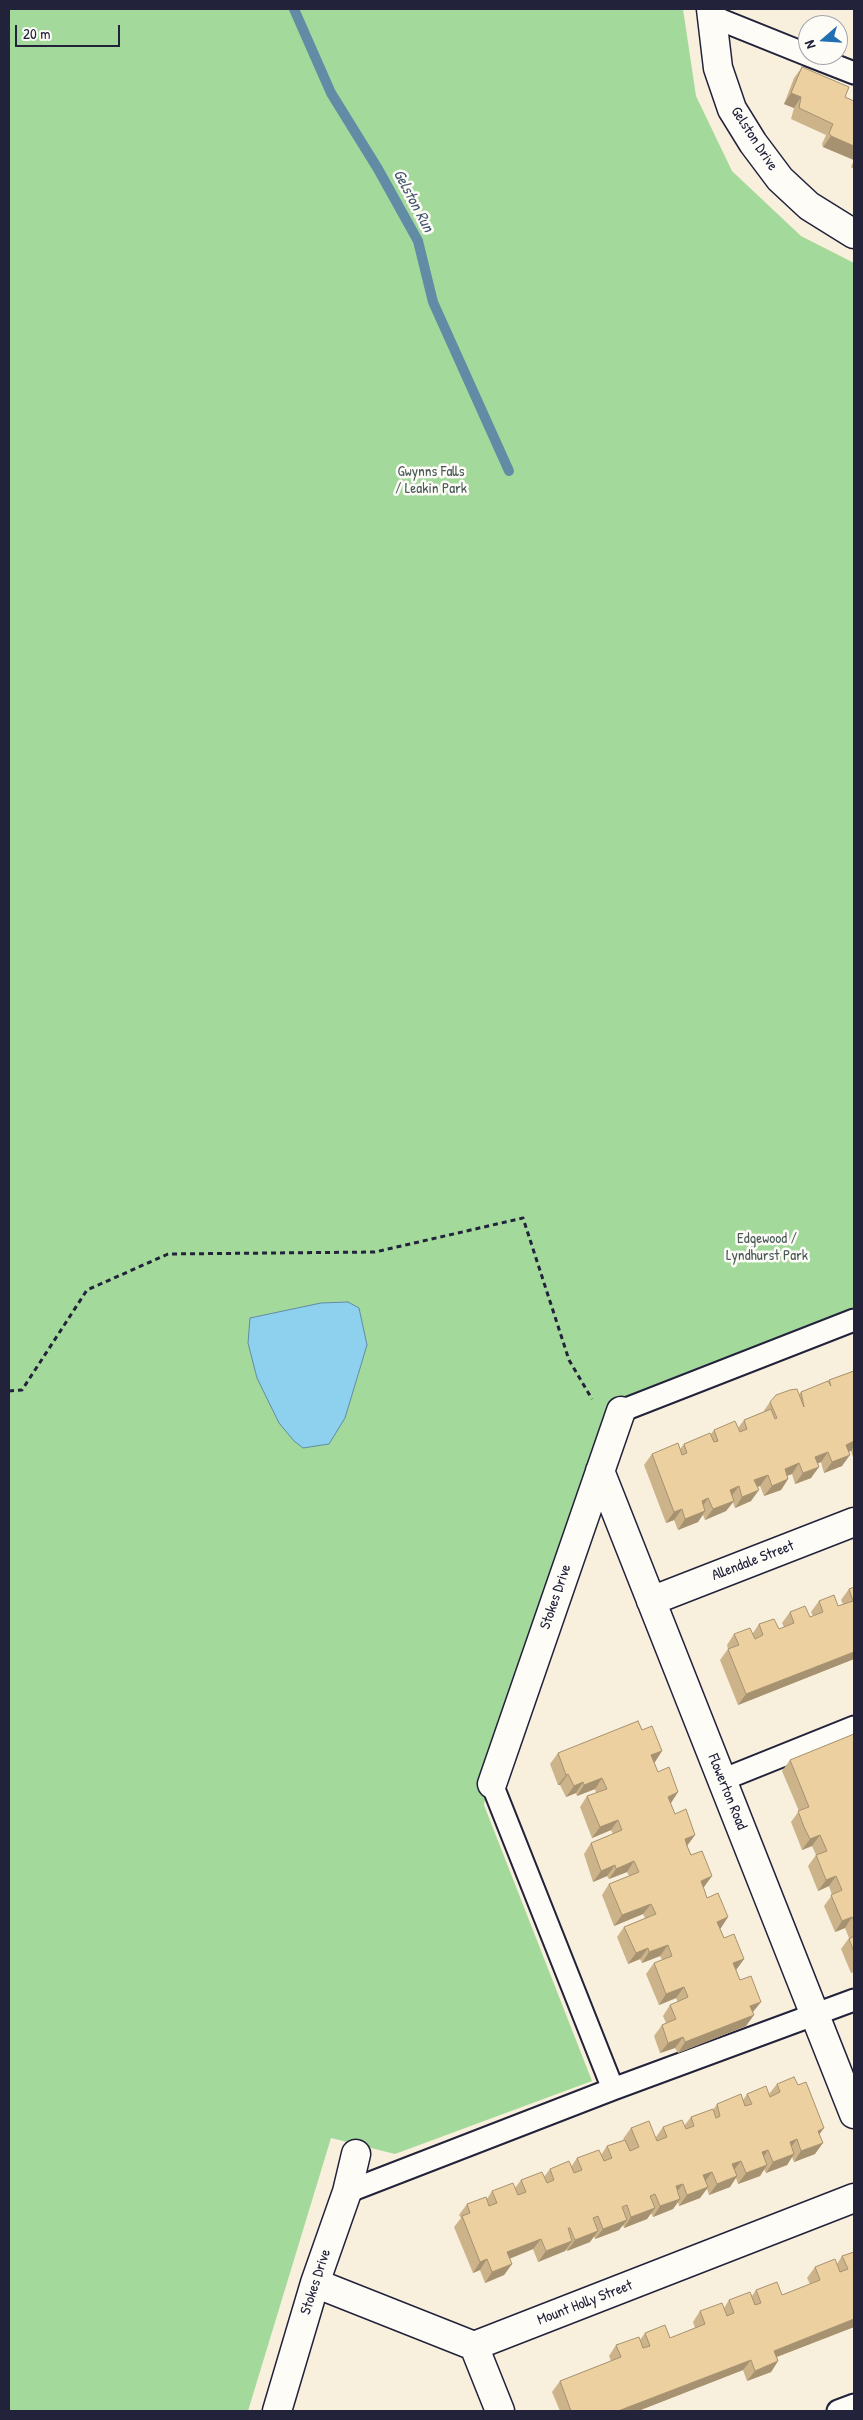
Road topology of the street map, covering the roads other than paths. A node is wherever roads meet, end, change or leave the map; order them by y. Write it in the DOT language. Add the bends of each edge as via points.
graph roads {
  1 [pos="711,12"];
  2 [pos="798,51"];
  3 [pos="834,65"];
  4 [pos="854,73"];
  5 [pos="854,234"];
  6 [pos="854,1320"];
  7 [pos="622,1411"];
  8 [pos="600,1471"];
  9 [pos="854,1522"];
  10 [pos="651,1601"];
  11 [pos="854,1727"];
  12 [pos="722,1780"];
  13 [pos="492,1784"];
  14 [pos="854,2000"];
  15 [pos="816,2016"];
  16 [pos="614,2089"];
  17 [pos="854,2114"];
  18 [pos="356,2154"];
  19 [pos="347,2192"];
  20 [pos="854,2198"];
  21 [pos="315,2283"];
  22 [pos="474,2346"];
  23 [pos="854,2405"];
  24 [pos="277,2411"];
  25 [pos="500,2411"];
  26 [pos="838,2411"];
  1 -- 2 [label="lane"];
  1 -- 5 [label="street, Gelston Drive" via="718,68 732,109 752,143 780,179 808,206"];
  3 -- 4 [label="lane"];
  6 -- 7 [label="lane"];
  7 -- 8 [label="street, Stokes Drive"];
  8 -- 10 [label="street, Flowerton Road"];
  8 -- 13 [label="street, Stokes Drive"];
  9 -- 10 [label="street, Allendale Street"];
  10 -- 12 [label="street, Flowerton Road"];
  11 -- 12 [label="lane"];
  12 -- 15 [label="street, Flowerton Road"];
  13 -- 16 [label="lane"];
  14 -- 15 [label="lane"];
  15 -- 16 [label="lane"];
  15 -- 17 [label="street, Flowerton Road"];
  16 -- 19 [label="lane"];
  18 -- 19 [label="street, Stokes Drive"];
  19 -- 21 [label="street, Stokes Drive"];
  20 -- 22 [label="street, Mount Holly Street"];
  21 -- 22 [label="street"];
  21 -- 24 [label="street, Stokes Drive"];
  22 -- 25 [label="street"];
  23 -- 26 [label="lane"];
}
